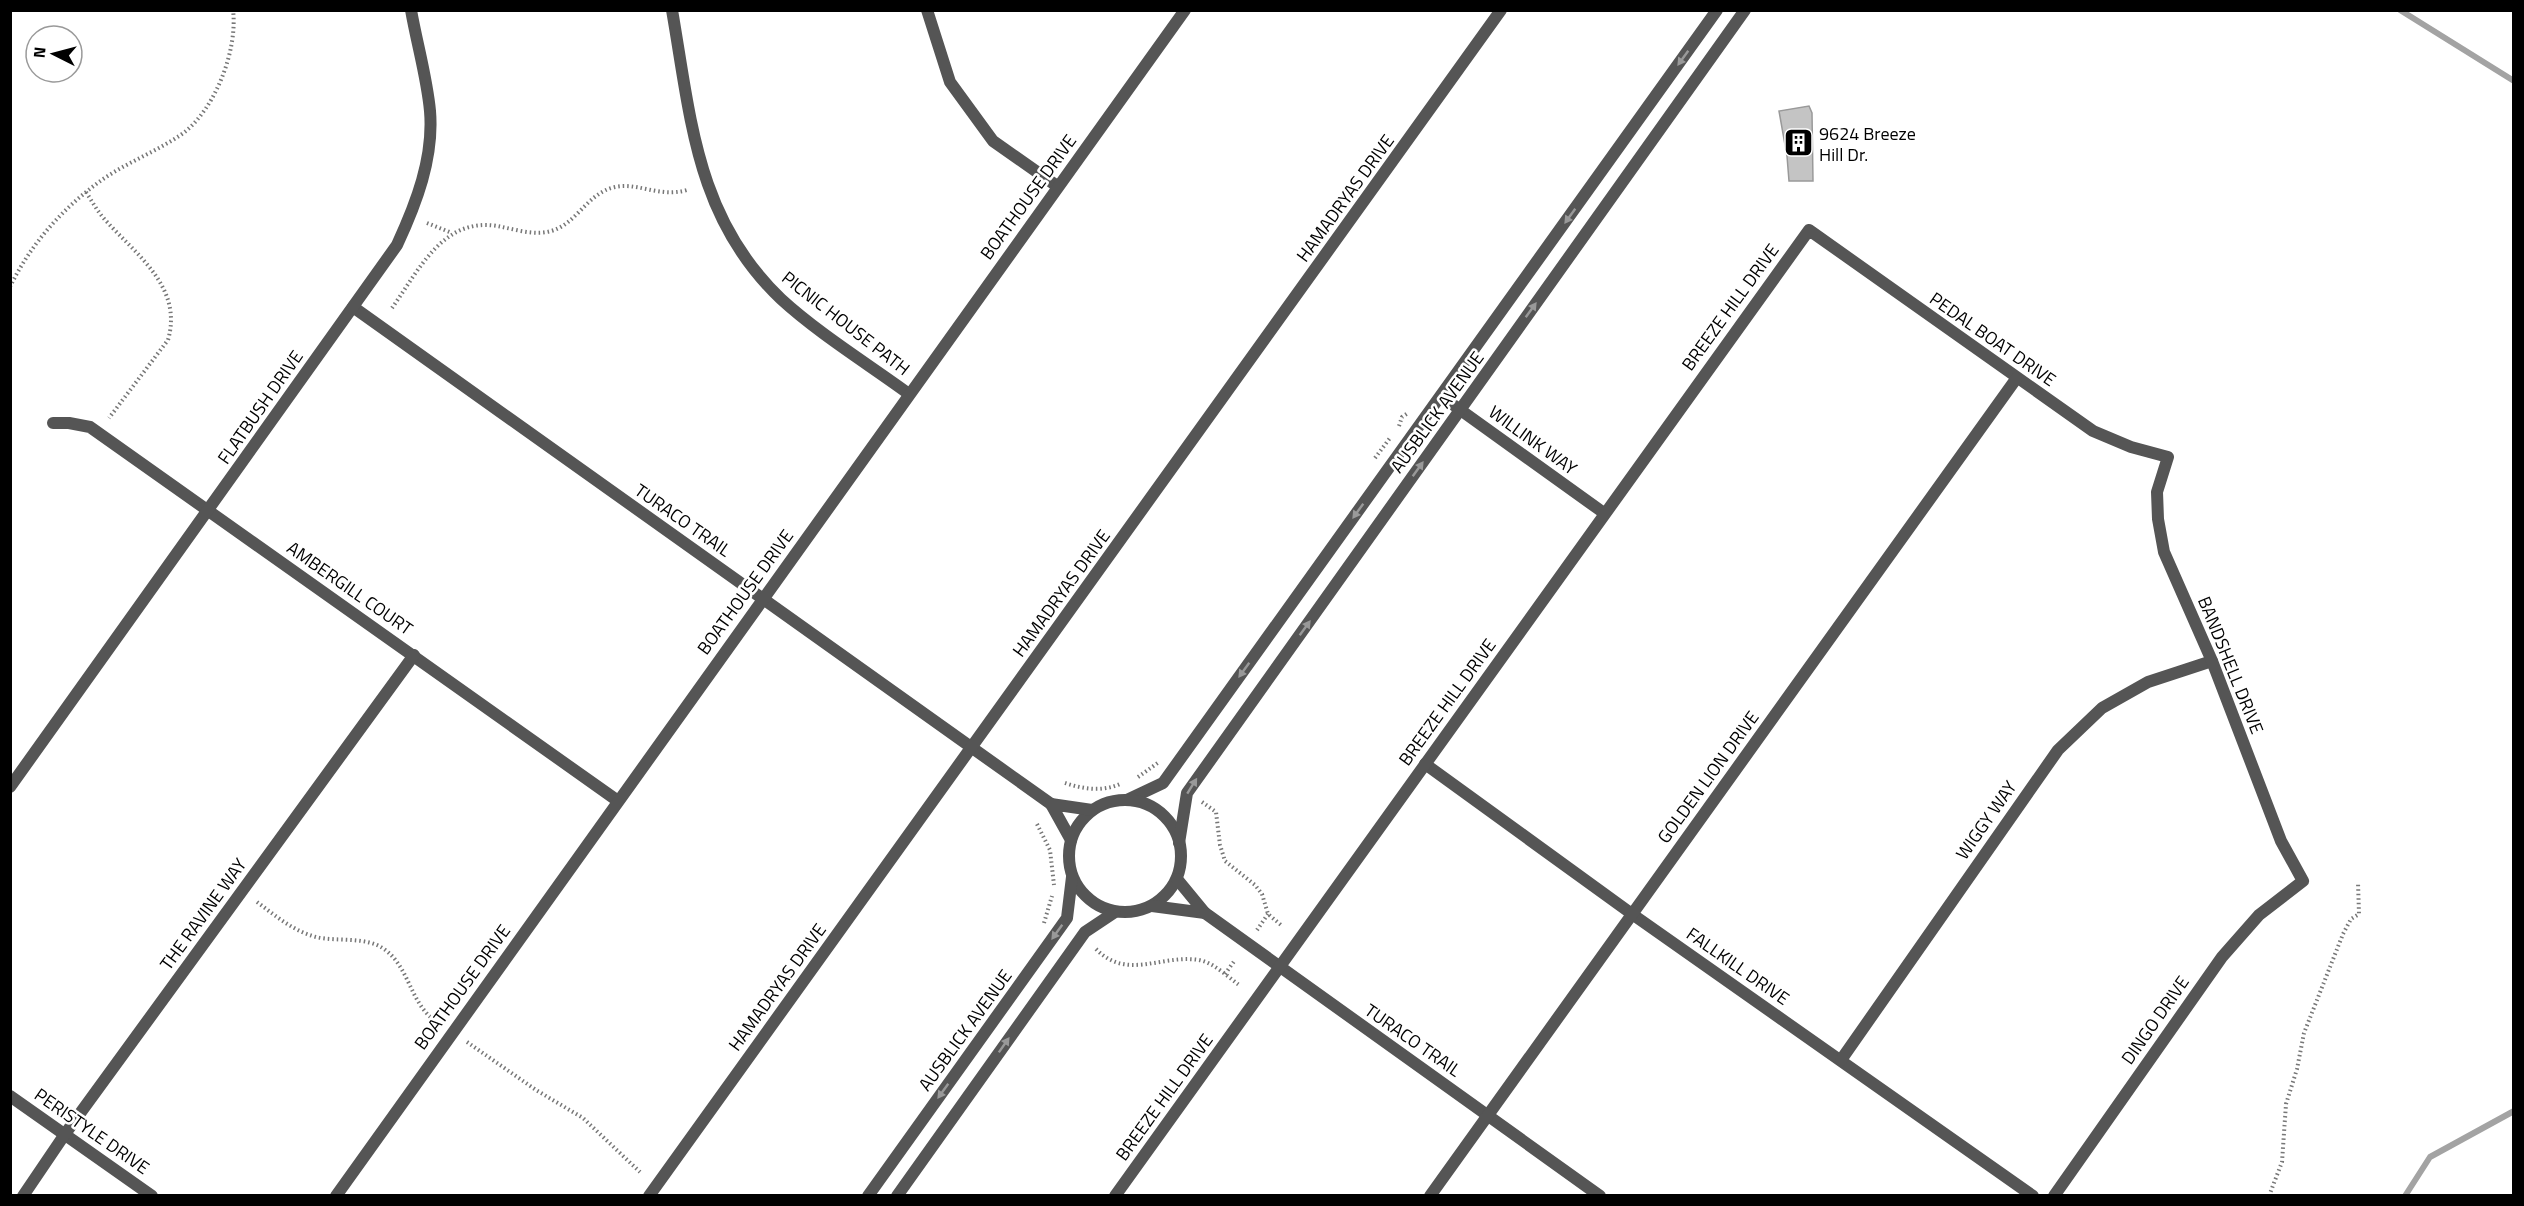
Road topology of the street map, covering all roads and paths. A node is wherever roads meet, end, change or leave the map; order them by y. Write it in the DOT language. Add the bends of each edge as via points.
graph roads {
  1 [pos="233,10"];
  2 [pos="411,10"];
  3 [pos="672,10"];
  4 [pos="927,10"];
  5 [pos="1185,10"];
  6 [pos="1502,10"];
  7 [pos="1718,10"];
  8 [pos="1745,10"];
  9 [pos="1058,186"];
  10 [pos="687,190"];
  11 [pos="86,192"];
  12 [pos="427,223"];
  13 [pos="1809,230"];
  14 [pos="452,233"];
  15 [pos="10,286"];
  16 [pos="353,307"];
  17 [pos="392,308"];
  18 [pos="2016,379"];
  19 [pos="909,394"];
  20 [pos="1441,396"];
  21 [pos="1460,410"];
  22 [pos="109,418"];
  23 [pos="53,423"];
  24 [pos="2168,457"];
  25 [pos="209,510"];
  26 [pos="1604,513"];
  27 [pos="763,599"];
  28 [pos="414,655"];
  29 [pos="2212,661"];
  30 [pos="972,747"];
  31 [pos="1425,764"];
  32 [pos="10,787"];
  33 [pos="1127,800"];
  34 [pos="618,801"];
  35 [pos="1202,802"];
  36 [pos="1051,804"];
  37 [pos="1092,810"];
  38 [pos="1037,824"];
  39 [pos="1071,840"];
  40 [pos="1179,843"];
  41 [pos="1072,877"];
  42 [pos="1177,879"];
  43 [pos="2303,881"];
  44 [pos="2358,882"];
  45 [pos="257,902"];
  46 [pos="1152,906"];
  47 [pos="1115,912"];
  48 [pos="1205,913"];
  49 [pos="1268,914"];
  50 [pos="1632,914"];
  51 [pos="1281,925"];
  52 [pos="1044,926"];
  53 [pos="1257,930"];
  54 [pos="1096,949"];
  55 [pos="1235,960"];
  56 [pos="1280,967"];
  57 [pos="1225,974"];
  58 [pos="1239,984"];
  59 [pos="437,1022"];
  60 [pos="467,1042"];
  61 [pos="1841,1060"];
  62 [pos="10,1096"];
  63 [pos="1488,1115"];
  64 [pos="65,1134"];
  65 [pos="639,1172"];
  66 [pos="22,1196"];
  67 [pos="152,1196"];
  68 [pos="336,1196"];
  69 [pos="649,1196"];
  70 [pos="868,1196"];
  71 [pos="897,1196"];
  72 [pos="1115,1196"];
  73 [pos="1430,1196"];
  74 [pos="1600,1196"];
  75 [pos="2033,1196"];
  76 [pos="2054,1196"];
  77 [pos="2269,1196"];
  1 -- 11 [label="path" via="231,48 221,82 205,108 185,132"];
  2 -- 16 [label="street, FLATBUSH DRIVE" via="430,112 422,183 397,245"];
  3 -- 19 [label="street, PICNIC HOUSE PATH" via="697,151 717,211 735,243 782,299"];
  4 -- 9 [label="street" via="950,82 993,141"];
  5 -- 9 [label="street, BOATHOUSE DRIVE"];
  6 -- 30 [label="street, HAMADRYAS DRIVE"];
  7 -- 20 [label="street, AUSBLICK AVENUE, one-way"];
  21 -- 8 [label="street, AUSBLICK AVENUE, one-way"];
  9 -- 19 [label="street, BOATHOUSE DRIVE"];
  10 -- 14 [label="path" via="672,193 614,187 598,194 568,223 549,232 479,225"];
  11 -- 15 [label="path" via="34,245"];
  11 -- 22 [label="path" via="105,220 163,284 170,312 168,340"];
  12 -- 14 [label="path"];
  13 -- 18 [label="street, PEDAL BOAT DRIVE"];
  13 -- 26 [label="street, BREEZE HILL DRIVE"];
  14 -- 17 [label="path"];
  16 -- 25 [label="street, FLATBUSH DRIVE"];
  16 -- 27 [label="street, TURACO TRAIL"];
  18 -- 24 [label="street, PEDAL BOAT DRIVE" via="2093,431"];
  18 -- 50 [label="street, GOLDEN LION DRIVE"];
  19 -- 27 [label="street, BOATHOUSE DRIVE"];
  20 -- 21 [label="street, WILLINK WAY"];
  20 -- 33 [label="street, AUSBLICK AVENUE, one-way" via="1163,783"];
  21 -- 26 [label="street, WILLINK WAY"];
  40 -- 21 [label="street, AUSBLICK AVENUE, one-way" via="1187,793"];
  23 -- 25 [label="street, AMBERGILL COURT" via="90,427"];
  24 -- 29 [label="street, BANDSHELL DRIVE" via="2157,492 2163,552"];
  25 -- 28 [label="street, AMBERGILL COURT"];
  25 -- 32 [label="street, FLATBUSH DRIVE"];
  26 -- 31 [label="street, BREEZE HILL DRIVE"];
  27 -- 30 [label="street, TURACO TRAIL"];
  27 -- 34 [label="street, BOATHOUSE DRIVE"];
  28 -- 34 [label="street, AMBERGILL COURT"];
  28 -- 64 [label="street, THE RAVINE WAY"];
  29 -- 43 [label="street, BANDSHELL DRIVE" via="2281,841"];
  29 -- 61 [label="street, WIGGY WAY" via="2148,682 2102,708 2058,750"];
  30 -- 36 [label="street, TURACO TRAIL"];
  30 -- 69 [label="street, HAMADRYAS DRIVE"];
  31 -- 50 [label="street, FALLKILL DRIVE"];
  31 -- 56 [label="street, BREEZE HILL DRIVE"];
  33 -- 37 [label="street" via="1109,802"];
  33 -- 40 [label="street" via="1145,803 1160,812"];
  34 -- 68 [label="street, BOATHOUSE DRIVE"];
  35 -- 49 [label="path" via="1216,812 1226,861 1255,885"];
  36 -- 37 [label="street, TURACO TRAIL"];
  36 -- 39 [label="street, TURACO TRAIL"];
  37 -- 39 [label="street" via="1079,823"];
  38 -- 52 [label="path" via="1054,867 1052,900"];
  39 -- 41 [label="street"];
  40 -- 42 [label="street"];
  41 -- 47 [label="street" via="1082,893"];
  41 -- 70 [label="street, AUSBLICK AVENUE, one-way" via="1067,918"];
  42 -- 46 [label="street"];
  42 -- 48 [label="street, TURACO TRAIL"];
  43 -- 76 [label="street, DINGO DRIVE" via="2259,915 2222,957"];
  44 -- 77 [label="path" via="2359,914 2351,919 2343,934 2304,1033 2286,1104 2282,1162"];
  45 -- 59 [label="path" via="303,933 383,948 399,967 421,1009"];
  46 -- 47 [label="street" via="1134,912"];
  46 -- 48 [label="street, TURACO TRAIL"];
  71 -- 47 [label="street, one-way" via="1085,932"];
  48 -- 56 [label="street, TURACO TRAIL"];
  49 -- 51 [label="path"];
  49 -- 53 [label="path"];
  50 -- 61 [label="street, FALLKILL DRIVE"];
  50 -- 63 [label="street, GOLDEN LION DRIVE"];
  54 -- 57 [label="path" via="1104,958 1121,964 1200,960"];
  55 -- 57 [label="path"];
  56 -- 63 [label="street, TURACO TRAIL"];
  56 -- 72 [label="street, BREEZE HILL DRIVE"];
  57 -- 58 [label="path"];
  60 -- 65 [label="path" via="576,1113"];
  61 -- 75 [label="street, FALLKILL DRIVE"];
  62 -- 64 [label="street, PERISTYLE DRIVE"];
  63 -- 73 [label="street, GOLDEN LION DRIVE"];
  63 -- 74 [label="street, TURACO TRAIL"];
  64 -- 66 [label="street, THE RAVINE WAY"];
  64 -- 67 [label="street, PERISTYLE DRIVE"];
}
